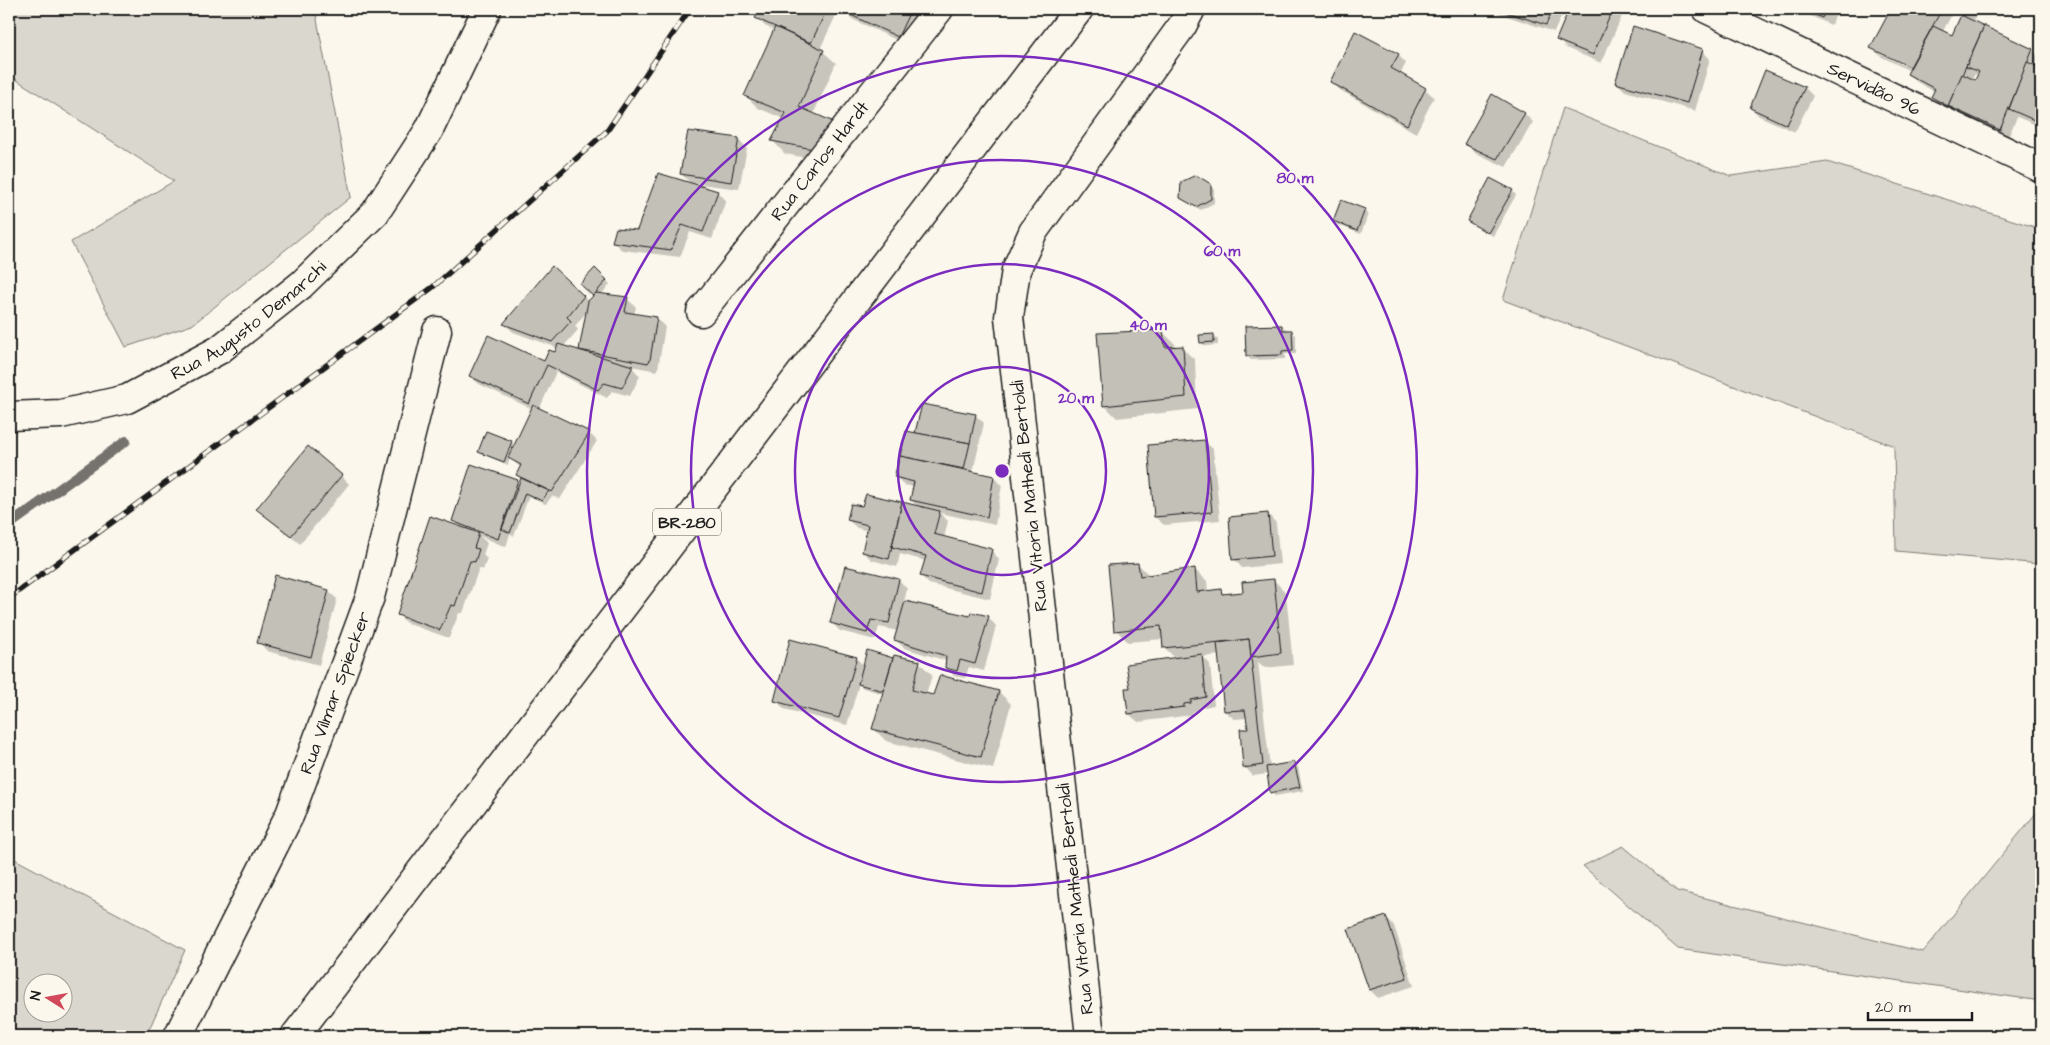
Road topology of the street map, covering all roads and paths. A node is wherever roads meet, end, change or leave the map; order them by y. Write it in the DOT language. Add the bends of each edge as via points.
graph roads {
  1 [pos="487,9"];
  2 [pos="939,9"];
  3 [pos="1078,9"];
  4 [pos="1191,9"];
  5 [pos="1707,9"];
  6 [pos="2041,168"];
  7 [pos="701,312"];
  8 [pos="437,331"];
  9 [pos="9,416"];
  10 [pos="178,1036"];
  11 [pos="295,1036"];
  12 [pos="1090,1036"];
  1 -- 9 [label="main road, Rua Augusto Demarchi" via="429,130 375,213 301,285 219,350 127,399 61,414"];
  2 -- 7 [label="main road, Rua Carlos Hardt"];
  3 -- 11 [label="main road, BR-280"];
  4 -- 12 [label="main road, Rua Vitoria Mathedi Bertoldi" via="1033,232 1016,270 1009,317"];
  5 -- 6 [label="main road, Servidão 96"];
  8 -- 10 [label="main road, Rua Vilmar Spiecker" via="364,615 290,814"];
}
